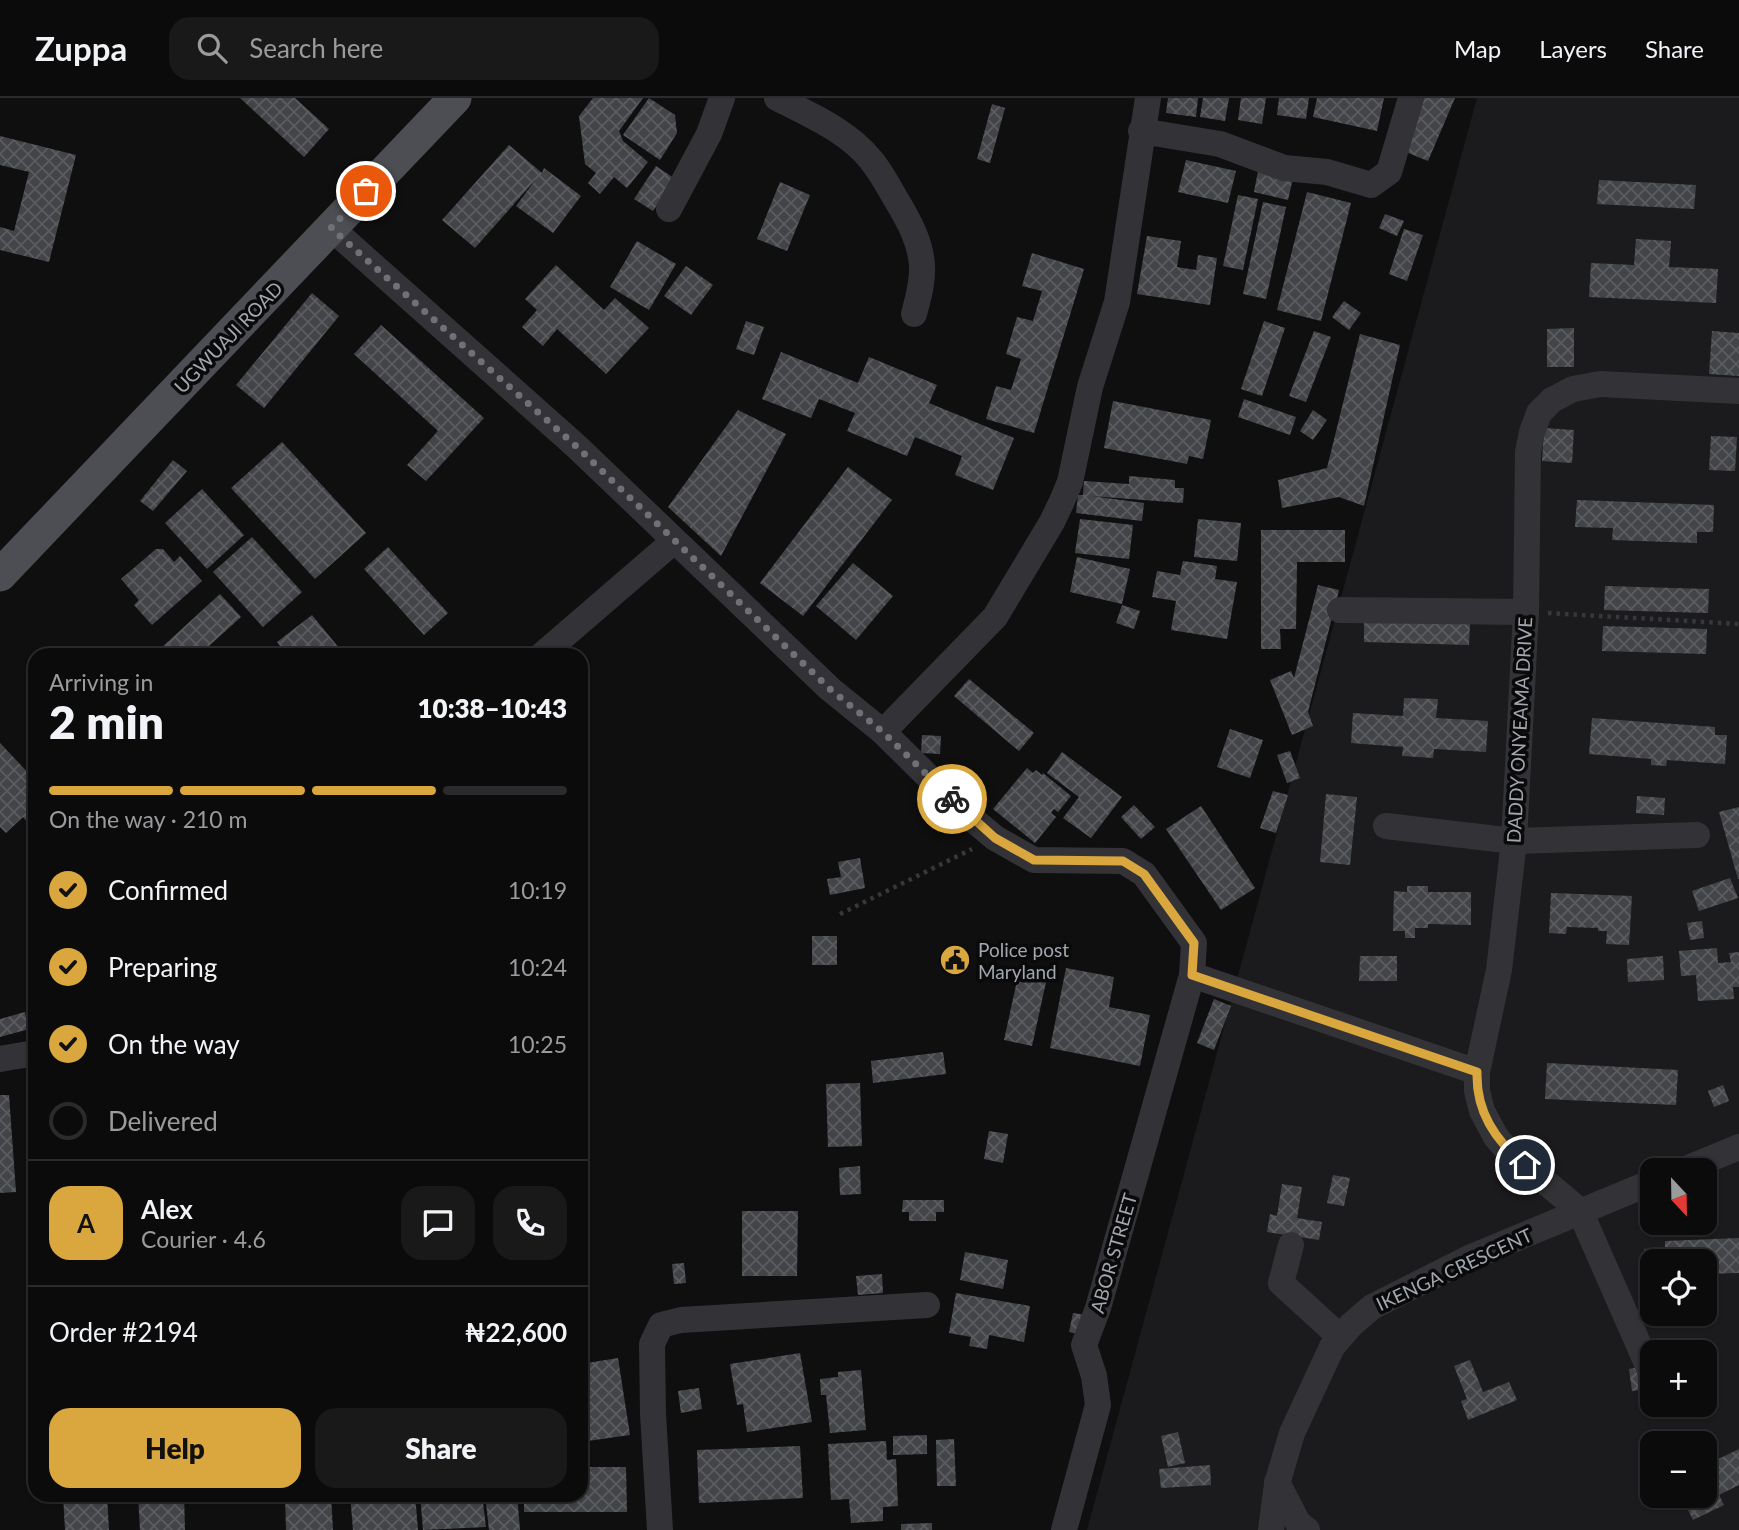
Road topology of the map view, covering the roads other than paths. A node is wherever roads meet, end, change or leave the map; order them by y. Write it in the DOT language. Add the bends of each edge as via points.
graph roads {
  1 [pos="455,98"];
  2 [pos="722,98"];
  3 [pos="777,98"];
  4 [pos="1148,98"];
  5 [pos="1411,98"];
  6 [pos="1141,131"];
  7 [pos="669,209"];
  8 [pos="331,228"];
  9 [pos="914,314"];
  10 [pos="1739,391"];
  11 [pos="674,541"];
  12 [pos="0,575"];
  13 [pos="1340,610"];
  14 [pos="1526,612"];
  15 [pos="550,648"];
  16 [pos="883,732"];
  17 [pos="1386,826"];
  18 [pos="1697,835"];
  19 [pos="1514,841"];
  20 [pos="1192,975"];
  21 [pos="28,1054"];
  22 [pos="0,1059"];
  23 [pos="1477,1072"];
  24 [pos="1739,1147"];
  25 [pos="1712,1158"];
  26 [pos="1640,1187"];
  27 [pos="1580,1211"];
  28 [pos="1291,1245"];
  29 [pos="927,1305"];
  30 [pos="1340,1337"];
  31 [pos="1640,1348"];
  32 [pos="1278,1482"];
  33 [pos="660,1530"];
  34 [pos="1064,1530"];
  35 [pos="1271,1530"];
  36 [pos="1307,1530"];
  1 -- 8 [label="main road, UGWUAJI ROAD"];
  2 -- 7 [label="street" via="709,134"];
  3 -- 9 [label="street" via="847,137 880,172 913,230 920,253 922,278"];
  4 -- 6 [label="street"];
  5 -- 6 [label="street" via="1389,172 1371,185 1327,172 1284,168 1220,144"];
  6 -- 16 [label="street" via="1117,302 1090,387 1070,482 1052,522 995,617"];
  8 -- 11 [label="street, ABOR STREET" via="576,446"];
  8 -- 12 [label="main road, UGWUAJI ROAD"];
  10 -- 14 [label="street, DADDY ONYEAMA DRIVE" via="1600,384 1573,389 1539,413 1528,452"];
  11 -- 15 [label="street"];
  11 -- 16 [label="street, ABOR STREET" via="830,689"];
  13 -- 14 [label="street"];
  14 -- 19 [label="street, DADDY ONYEAMA DRIVE"];
  16 -- 20 [label="street, ABOR STREET" via="964,812 995,838 1034,860 1123,861 1144,874 1194,943"];
  17 -- 19 [label="street"];
  18 -- 19 [label="street"];
  19 -- 23 [label="street, DADDY ONYEAMA DRIVE" via="1499,970"];
  20 -- 23 [label="street"];
  20 -- 34 [label="street, ABOR STREET" via="1098,1308 1084,1342 1098,1405"];
  21 -- 22 [label="street"];
  23 -- 27 [label="street, DADDY ONYEAMA DRIVE" via="1482,1111 1496,1137"];
  24 -- 25 [label="street"];
  26 -- 27 [label="street, IKENGA CRESCENT"];
  27 -- 30 [label="street, IKENGA CRESCENT" via="1469,1258 1372,1307"];
  27 -- 31 [label="street"];
  28 -- 30 [label="street" via="1281,1283"];
  29 -- 33 [label="street" via="661,1325 652,1344"];
  30 -- 32 [label="street, IKENGA CRESCENT" via="1298,1417"];
  32 -- 35 [label="street, IKENGA CRESCENT"];
  32 -- 36 [label="street" via="1298,1523"];
}
